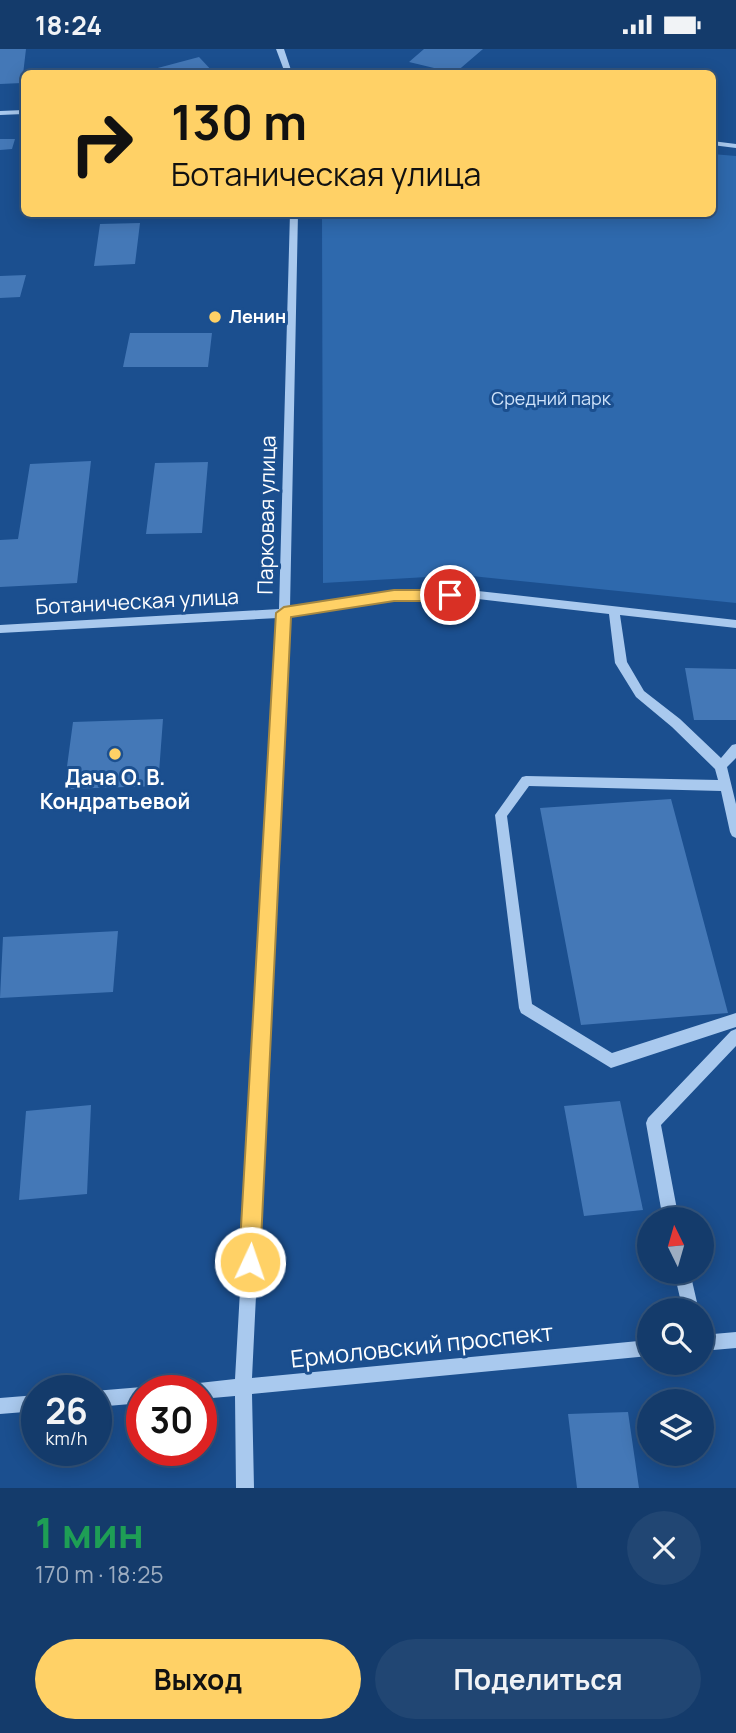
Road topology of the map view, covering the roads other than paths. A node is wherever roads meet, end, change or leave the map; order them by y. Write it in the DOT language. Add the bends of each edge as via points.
graph roads {
  1 [pos="280,49"];
  2 [pos="288,70"];
  3 [pos="21,112"];
  4 [pos="0,113"];
  5 [pos="716,144"];
  6 [pos="736,146"];
  7 [pos="294,217"];
  8 [pos="614,611"];
  9 [pos="284,613"];
  10 [pos="736,624"];
  11 [pos="0,629"];
  12 [pos="736,749"];
  13 [pos="721,766"];
  14 [pos="725,786"];
  15 [pos="736,832"];
  16 [pos="736,1020"];
  17 [pos="736,1035"];
  18 [pos="669,1207"];
  19 [pos="736,1340"];
  20 [pos="714,1342"];
  21 [pos="637,1349"];
  22 [pos="243,1388"];
  23 [pos="217,1390"];
  24 [pos="21,1404"];
  25 [pos="0,1406"];
  26 [pos="245,1488"];
  1 -- 2 [label="street"];
  3 -- 4 [label="street"];
  5 -- 6 [label="street"];
  7 -- 9 [label="street, Парковая улица"];
  8 -- 9 [label="street, Ботаническая улица" via="478,595 394,596"];
  8 -- 10 [label="street, Ботаническая улица"];
  8 -- 13 [label="street" via="621,663 640,694"];
  9 -- 11 [label="street, Ботаническая улица"];
  9 -- 22 [label="street, Парковая улица"];
  12 -- 13 [label="street"];
  13 -- 14 [label="street"];
  14 -- 15 [label="street"];
  14 -- 16 [label="street" via="526,781 500,815 526,1008 611,1061"];
  17 -- 18 [label="street" via="653,1123"];
  19 -- 20 [label="street"];
  21 -- 22 [label="street, Ермоловский проспект"];
  22 -- 23 [label="street, Ермоловский проспект"];
  22 -- 26 [label="street, Парковая улица"];
  24 -- 25 [label="street"];
}
